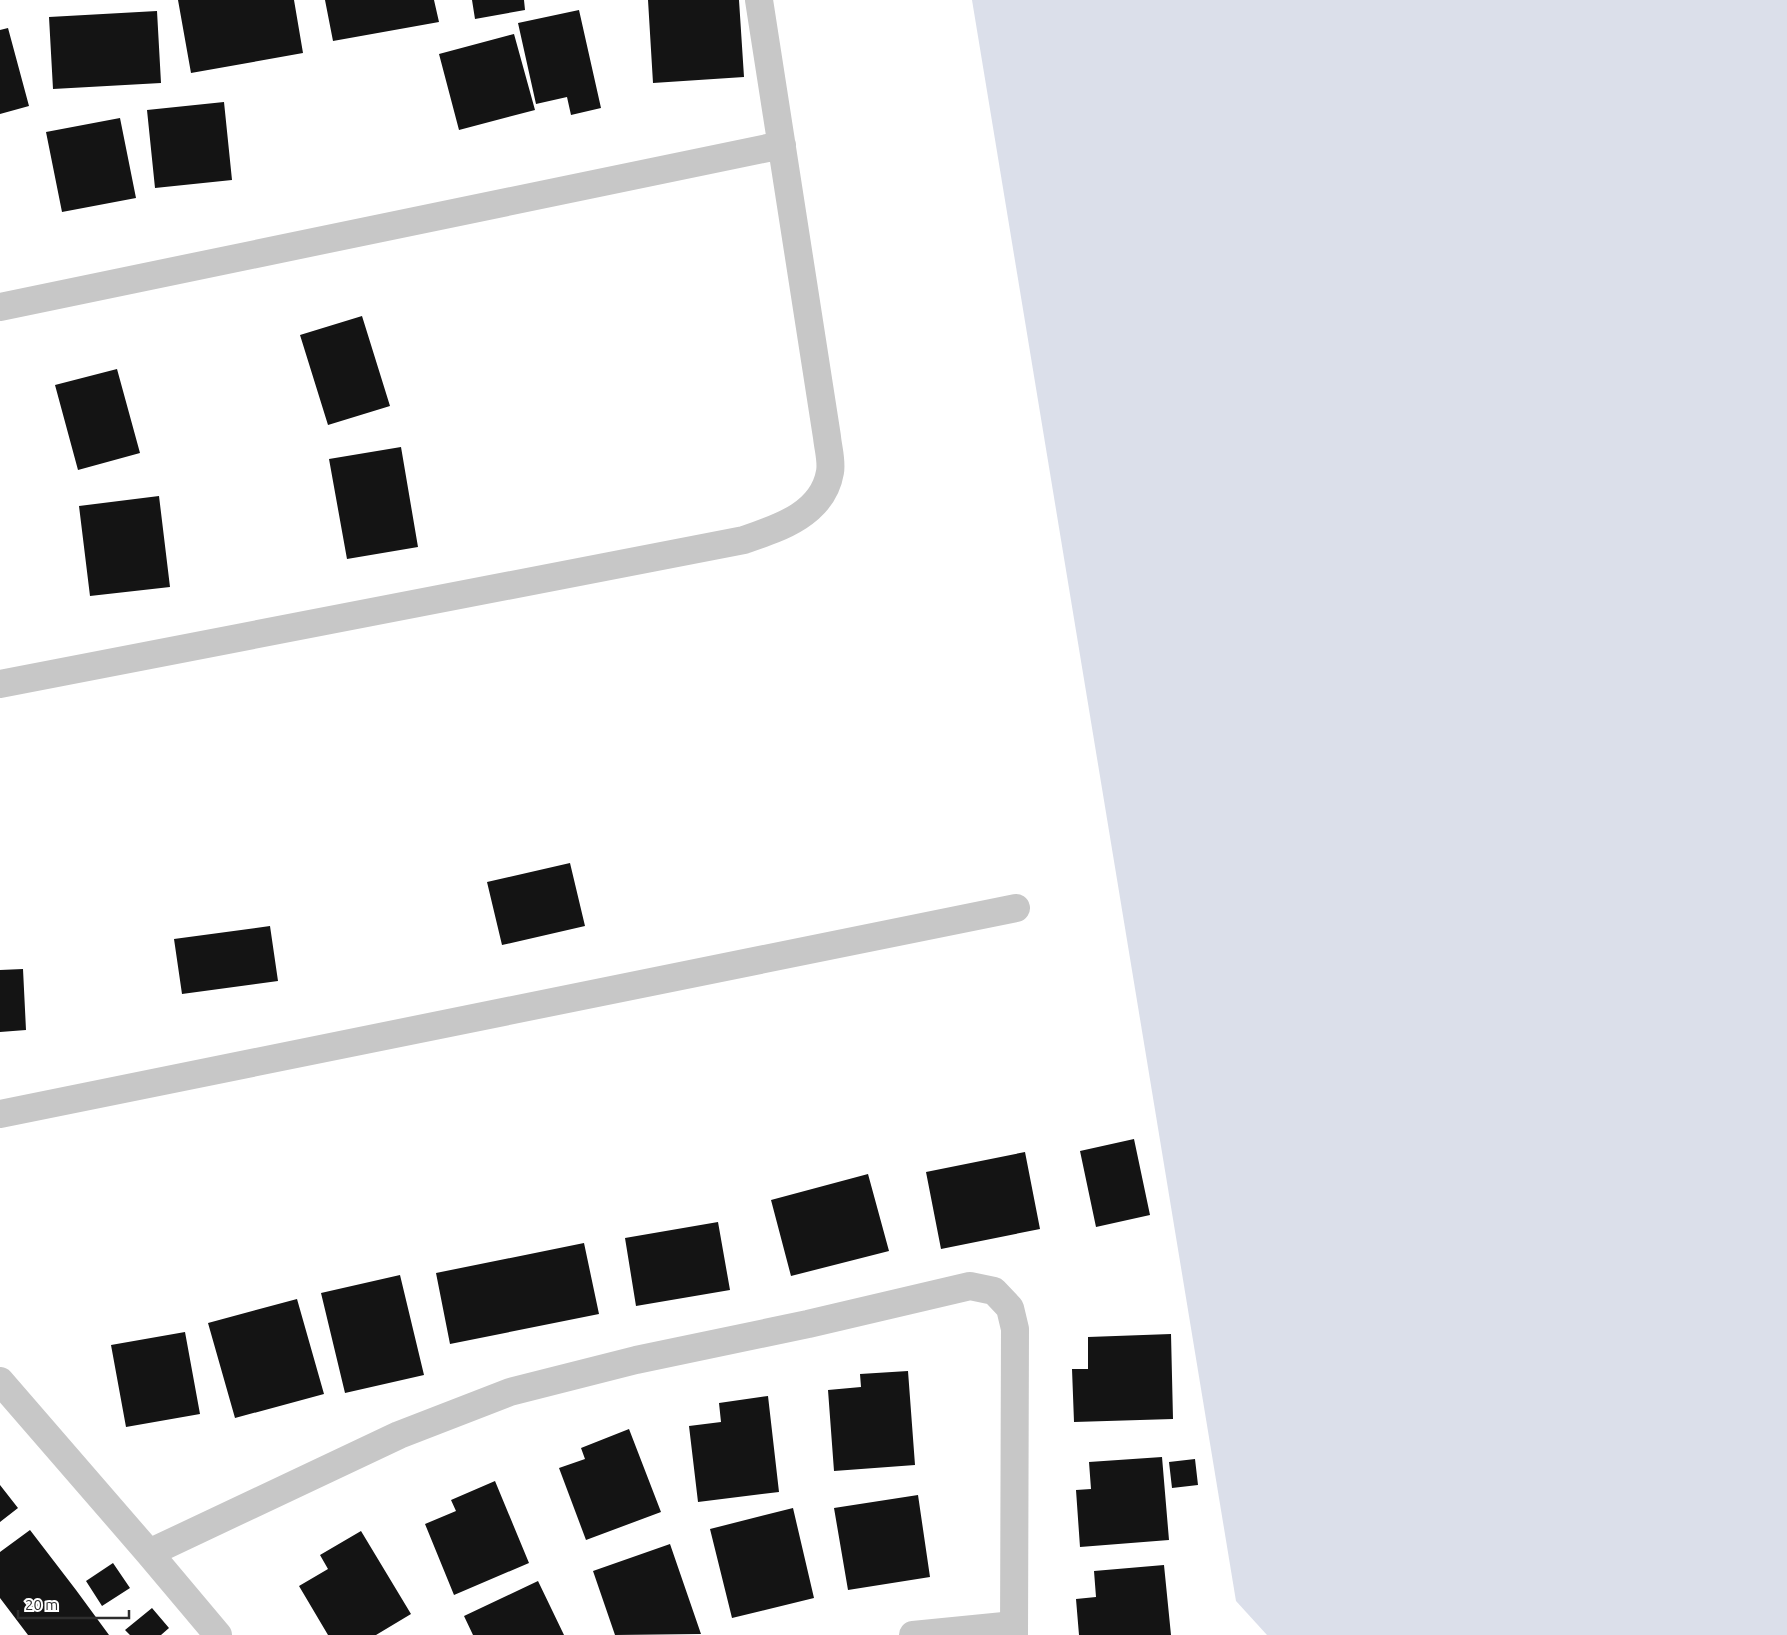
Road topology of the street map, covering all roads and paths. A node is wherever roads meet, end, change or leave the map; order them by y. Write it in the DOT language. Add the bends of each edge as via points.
graph roads {
  1 [pos="759,0"];
  2 [pos="782,145"];
  3 [pos="0,307"];
  4 [pos="0,684"];
  5 [pos="1016,908"];
  6 [pos="0,1114"];
  7 [pos="0,1381"];
  8 [pos="149,1553"];
  9 [pos="1014,1630"];
  10 [pos="218,1635"];
  11 [pos="913,1635"];
  1 -- 2 [label="street"];
  2 -- 3 [label="street"];
  2 -- 4 [label="street" via="830,471 822,495 782,528 744,540"];
  5 -- 6 [label="street"];
  7 -- 8 [label="street"];
  8 -- 9 [label="street" via="399,1435 510,1392 636,1360 970,1286 994,1291 1010,1308 1015,1329"];
  8 -- 10 [label="street"];
  9 -- 11 [label="street"];
}
